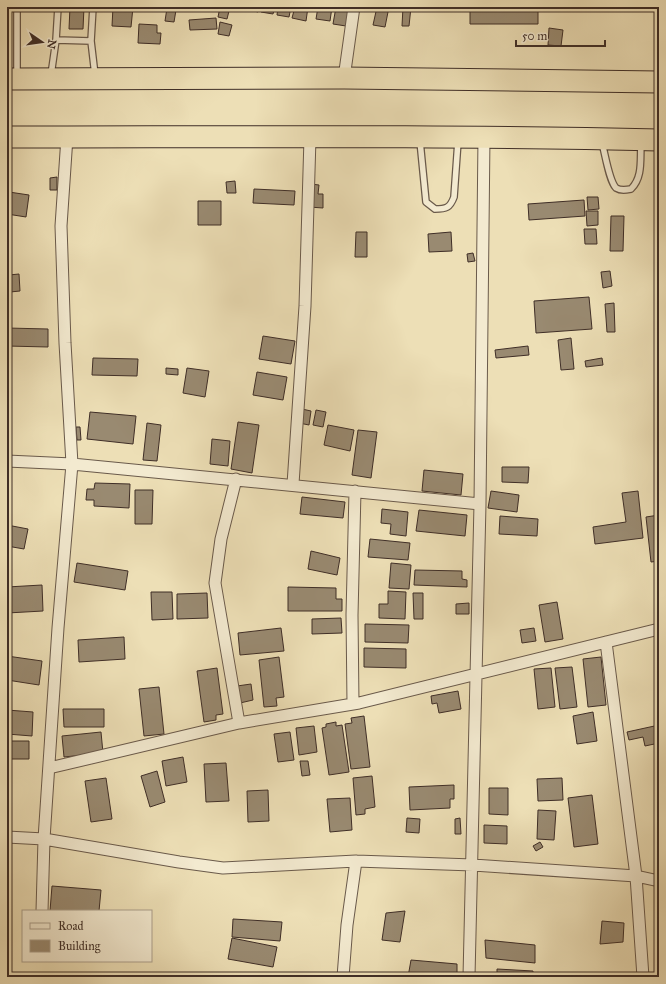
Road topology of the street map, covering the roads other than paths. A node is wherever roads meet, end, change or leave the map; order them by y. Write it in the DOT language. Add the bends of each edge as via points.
graph roads {
  1 [pos="17,7"];
  2 [pos="58,7"];
  3 [pos="93,7"];
  4 [pos="354,7"];
  5 [pos="56,40"];
  6 [pos="91,41"];
  7 [pos="344,78"];
  8 [pos="12,79"];
  9 [pos="51,79"];
  10 [pos="96,79"];
  11 [pos="659,82"];
  12 [pos="420,136"];
  13 [pos="7,137"];
  14 [pos="67,137"];
  15 [pos="459,137"];
  16 [pos="484,137"];
  17 [pos="310,138"];
  18 [pos="601,138"];
  19 [pos="650,140"];
  20 [pos="7,461"];
  21 [pos="72,464"];
  22 [pos="236,479"];
  23 [pos="293,484"];
  24 [pos="356,491"];
  25 [pos="480,504"];
  26 [pos="659,629"];
  27 [pos="606,642"];
  28 [pos="476,675"];
  29 [pos="354,704"];
  30 [pos="239,723"];
  31 [pos="49,768"];
  32 [pos="7,837"];
  33 [pos="44,839"];
  34 [pos="356,861"];
  35 [pos="473,865"];
  36 [pos="636,876"];
  37 [pos="659,880"];
  38 [pos="42,910"];
  39 [pos="343,977"];
  40 [pos="469,977"];
  41 [pos="643,977"];
  1 -- 8 [label="lane"];
  2 -- 5 [label="lane"];
  3 -- 6 [label="lane"];
  4 -- 7 [label="street"];
  5 -- 6 [label="lane"];
  5 -- 9 [label="lane"];
  6 -- 10 [label="lane"];
  7 -- 10 [label="highway"];
  7 -- 11 [label="highway"];
  8 -- 9 [label="highway"];
  9 -- 10 [label="highway"];
  12 -- 15 [label="highway"];
  12 -- 15 [label="lane" via="426,202 435,209 446,209 452,204"];
  12 -- 17 [label="highway"];
  13 -- 14 [label="highway"];
  14 -- 17 [label="highway"];
  14 -- 21 [label="street" via="61,226"];
  15 -- 16 [label="highway"];
  16 -- 18 [label="highway"];
  16 -- 25 [label="street"];
  17 -- 23 [label="street" via="304,306"];
  18 -- 19 [label="highway"];
  18 -- 19 [label="lane" via="612,182 616,188 622,190 631,189 637,183"];
  20 -- 21 [label="street"];
  21 -- 22 [label="street"];
  21 -- 31 [label="street"];
  22 -- 23 [label="street"];
  22 -- 30 [label="street" via="221,539 215,583"];
  23 -- 24 [label="street"];
  24 -- 25 [label="street"];
  24 -- 29 [label="street" via="352,615"];
  25 -- 28 [label="street"];
  26 -- 27 [label="street"];
  27 -- 28 [label="street"];
  27 -- 36 [label="street"];
  28 -- 29 [label="street"];
  28 -- 35 [label="street"];
  29 -- 30 [label="street"];
  30 -- 31 [label="street"];
  31 -- 33 [label="street"];
  32 -- 33 [label="street"];
  33 -- 34 [label="street" via="223,868"];
  33 -- 38 [label="street"];
  34 -- 35 [label="street"];
  34 -- 39 [label="street"];
  35 -- 36 [label="street"];
  35 -- 40 [label="street"];
  36 -- 37 [label="street"];
  36 -- 41 [label="street"];
}
